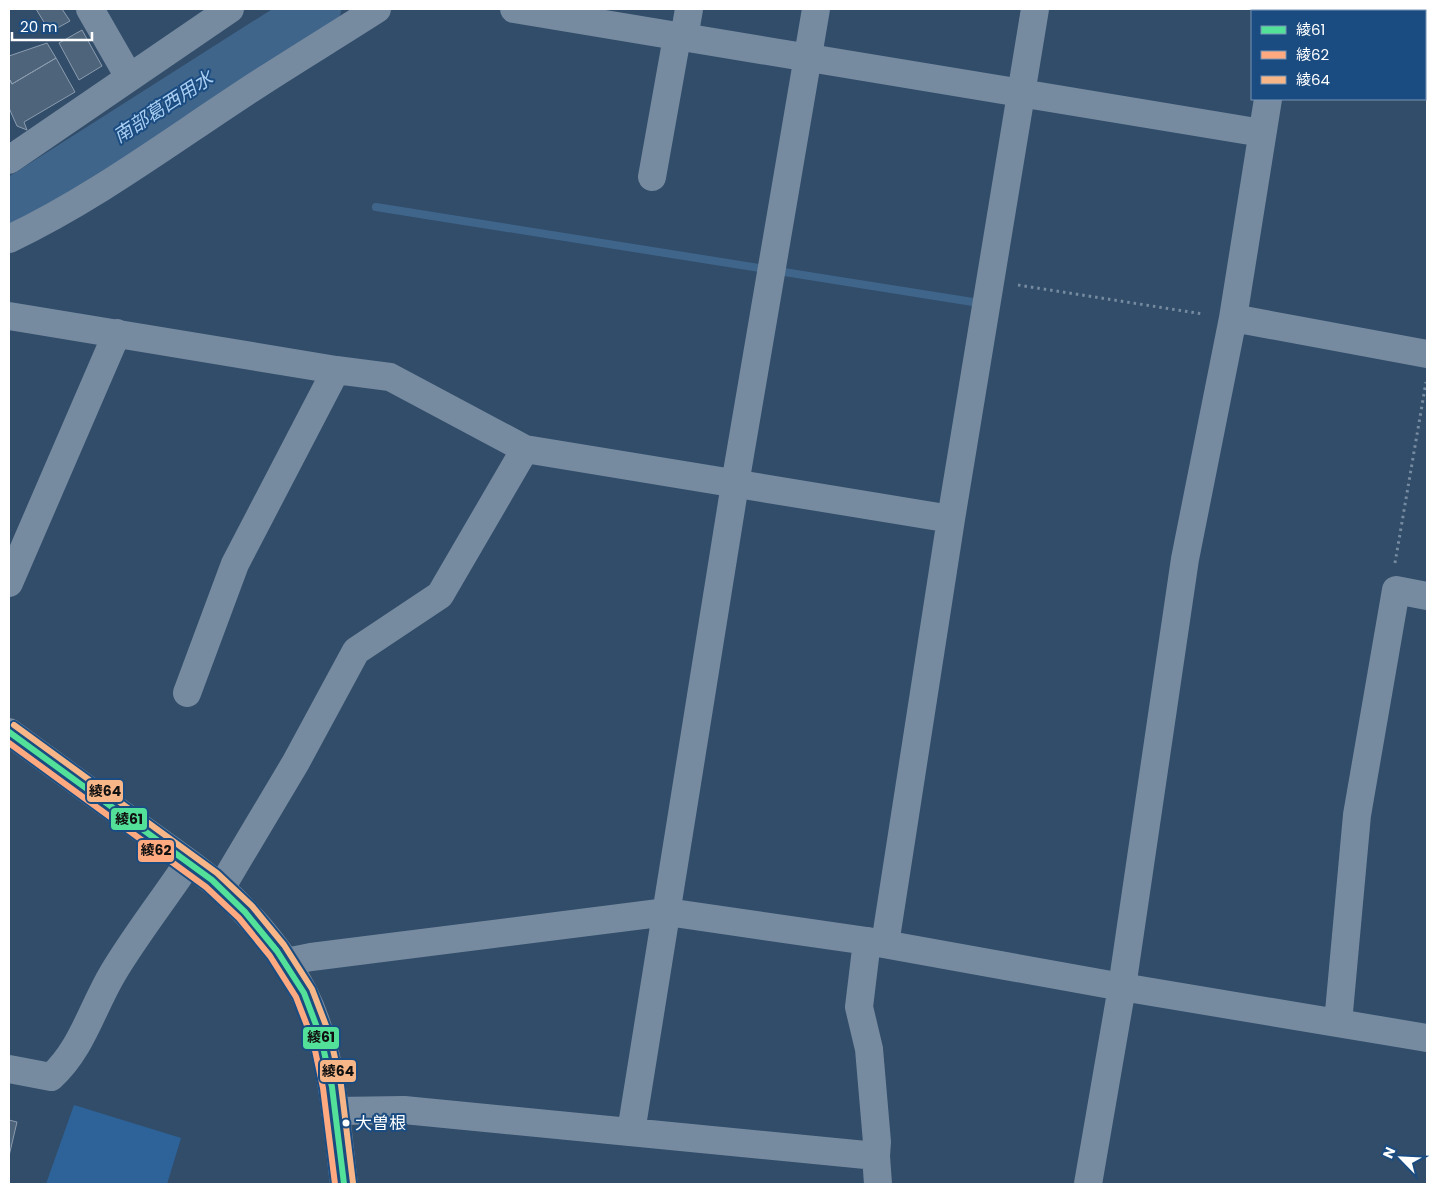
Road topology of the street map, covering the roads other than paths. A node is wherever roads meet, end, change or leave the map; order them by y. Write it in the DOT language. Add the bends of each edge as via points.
graph roads {
  1 [pos="90,9"];
  2 [pos="378,9"];
  3 [pos="514,9"];
  4 [pos="689,9"];
  5 [pos="816,9"];
  6 [pos="1035,9"];
  7 [pos="219,12"];
  8 [pos="680,37"];
  9 [pos="808,58"];
  10 [pos="129,77"];
  11 [pos="1021,93"];
  12 [pos="1268,100"];
  13 [pos="1262,133"];
  14 [pos="11,152"];
  15 [pos="652,177"];
  16 [pos="9,239"];
  17 [pos="9,316"];
  18 [pos="1233,318"];
  19 [pos="117,333"];
  20 [pos="1427,354"];
  21 [pos="336,370"];
  22 [pos="525,449"];
  23 [pos="735,484"];
  24 [pos="951,519"];
  25 [pos="9,583"];
  26 [pos="1427,596"];
  27 [pos="187,692"];
  28 [pos="9,732"];
  29 [pos="188,863"];
  30 [pos="221,888"];
  31 [pos="666,912"];
  32 [pos="876,942"];
  33 [pos="286,962"];
  34 [pos="1122,987"];
  35 [pos="1338,1023"];
  36 [pos="1427,1038"];
  37 [pos="9,1069"];
  38 [pos="335,1111"];
  39 [pos="631,1132"];
  40 [pos="876,1156"];
  41 [pos="344,1184"];
  42 [pos="878,1184"];
  43 [pos="1088,1184"];
  1 -- 10 [label="street"];
  2 -- 16 [label="street" via="147,159 43,223"];
  3 -- 8 [label="street"];
  4 -- 8 [label="street"];
  5 -- 9 [label="street"];
  6 -- 11 [label="street"];
  7 -- 10 [label="street"];
  8 -- 9 [label="street"];
  8 -- 15 [label="street"];
  9 -- 11 [label="street"];
  9 -- 23 [label="street"];
  10 -- 14 [label="street"];
  11 -- 13 [label="street"];
  11 -- 24 [label="street"];
  12 -- 13 [label="street"];
  13 -- 18 [label="street"];
  17 -- 19 [label="street"];
  18 -- 20 [label="street"];
  18 -- 34 [label="street" via="1185,559"];
  19 -- 21 [label="street"];
  19 -- 25 [label="street"];
  21 -- 22 [label="street" via="390,377"];
  21 -- 27 [label="street" via="235,564"];
  22 -- 23 [label="street"];
  22 -- 30 [label="street" via="440,595 356,652 296,762"];
  23 -- 24 [label="street"];
  23 -- 31 [label="street"];
  24 -- 32 [label="street"];
  26 -- 35 [label="street" via="1396,590 1357,815"];
  28 -- 29 [label="main road"];
  29 -- 30 [label="main road"];
  29 -- 37 [label="street" via="112,973 85,1030 63,1066 51,1077"];
  30 -- 33 [label="main road"];
  31 -- 32 [label="street"];
  31 -- 33 [label="street"];
  31 -- 39 [label="street"];
  32 -- 34 [label="street"];
  32 -- 40 [label="street" via="858,1007 869,1050"];
  33 -- 38 [label="main road" via="316,1023"];
  34 -- 35 [label="street"];
  34 -- 43 [label="street"];
  35 -- 36 [label="street"];
  38 -- 39 [label="street" via="404,1110"];
  38 -- 41 [label="main road"];
  39 -- 40 [label="street"];
  40 -- 42 [label="street"];
}
